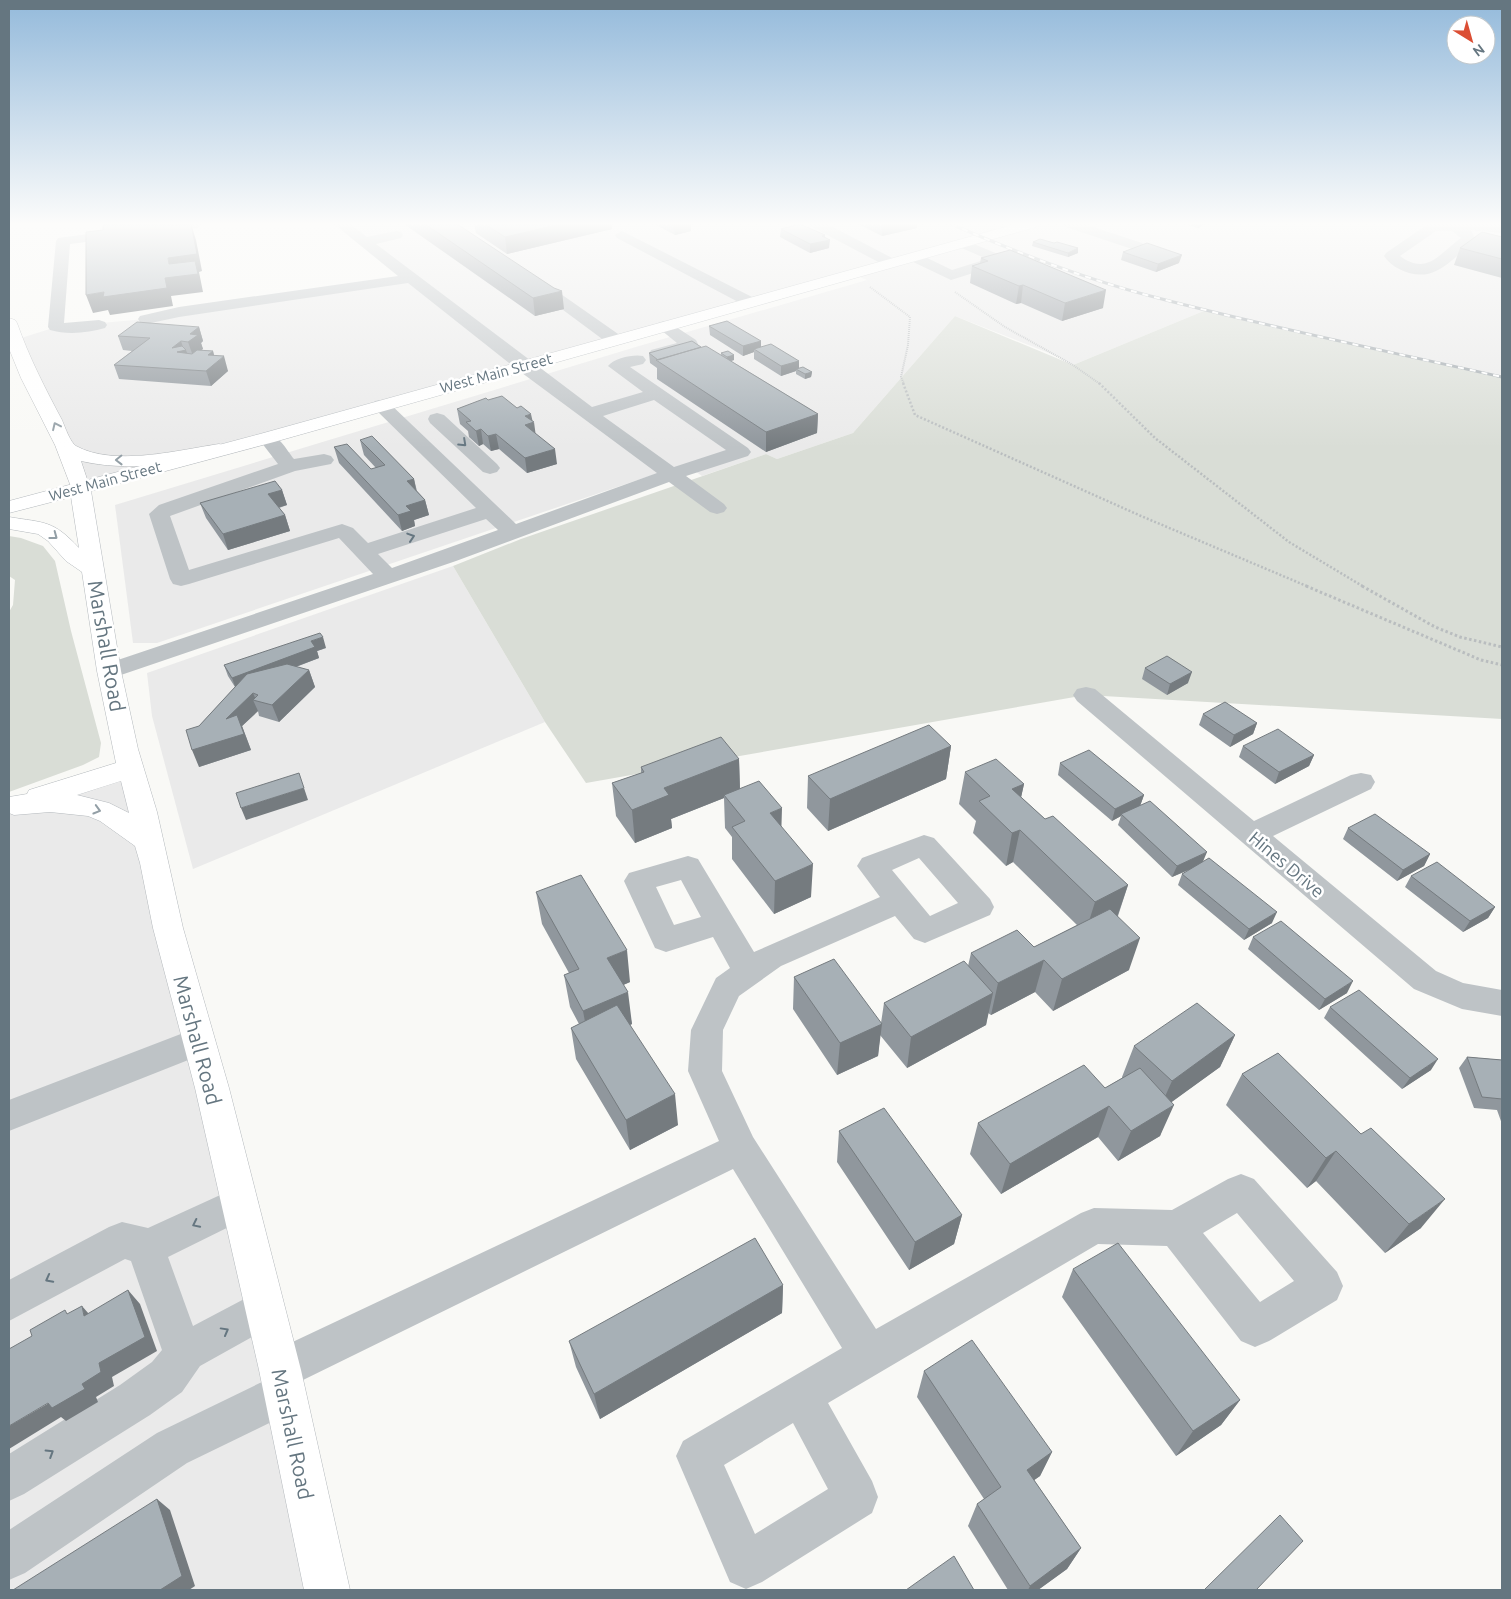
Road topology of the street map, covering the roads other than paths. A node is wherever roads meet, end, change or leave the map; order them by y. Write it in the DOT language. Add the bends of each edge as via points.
graph roads {
  1 [pos="58,299"];
  2 [pos="270,299"];
  3 [pos="438,299"];
  4 [pos="556,299"];
  5 [pos="744,299"];
  6 [pos="762,299"];
  7 [pos="750,302"];
  8 [pos="146,319"];
  9 [pos="9,324"];
  10 [pos="99,325"];
  11 [pos="664,326"];
  12 [pos="613,341"];
  13 [pos="637,360"];
  14 [pos="524,366"];
  15 [pos="656,394"];
  16 [pos="380,405"];
  17 [pos="589,414"];
  18 [pos="437,419"];
  19 [pos="267,438"];
  20 [pos="66,448"];
  21 [pos="220,450"];
  22 [pos="324,460"];
  23 [pos="288,466"];
  24 [pos="490,468"];
  25 [pos="672,474"];
  26 [pos="80,488"];
  27 [pos="9,507"];
  28 [pos="717,508"];
  29 [pos="489,511"];
  30 [pos="9,522"];
  31 [pos="512,532"];
  32 [pos="365,552"];
  33 [pos="94,570"];
  34 [pos="387,576"];
  35 [pos="109,671"];
  36 [pos="1086,695"];
  37 [pos="132,768"];
  38 [pos="1361,782"];
  39 [pos="12,806"];
  40 [pos="1252,834"];
  41 [pos="148,841"];
  42 [pos="900,901"];
  43 [pos="718,923"];
  44 [pos="749,972"];
  45 [pos="1502,1003"];
  46 [pos="199,1042"];
  47 [pos="9,1116"];
  48 [pos="740,1148"];
  49 [pos="240,1203"];
  50 [pos="1176,1228"];
  51 [pos="145,1246"];
  52 [pos="9,1301"];
  53 [pos="265,1308"];
  54 [pos="184,1355"];
  55 [pos="869,1355"];
  56 [pos="282,1381"];
  57 [pos="801,1395"];
  58 [pos="9,1479"];
  59 [pos="9,1557"];
  60 [pos="326,1590"];
  1 -- 10 [label="street" via="56,327"];
  2 -- 8 [label="street"];
  3 -- 14 [label="street"];
  4 -- 12 [label="street"];
  5 -- 7 [label="street"];
  6 -- 7 [label="main road, West Main Street"];
  7 -- 11 [label="main road, West Main Street"];
  20 -- 9 [label="main road, Marshall Road, one-way" via="30,377"];
  11 -- 12 [label="main road, West Main Street"];
  11 -- 13 [label="street" via="690,344"];
  12 -- 13 [label="street"];
  12 -- 14 [label="main road, West Main Street"];
  13 -- 15 [label="street" via="617,366"];
  14 -- 16 [label="main road, West Main Street"];
  14 -- 17 [label="street"];
  15 -- 17 [label="street"];
  15 -- 25 [label="street" via="741,452"];
  16 -- 19 [label="main road, West Main Street"];
  16 -- 29 [label="street"];
  17 -- 25 [label="street"];
  18 -- 24 [label="street, one-way"];
  19 -- 21 [label="main road, West Main Street"];
  19 -- 23 [label="street"];
  21 -- 20 [label="main road, one-way" via="148,460 104,460 76,454"];
  20 -- 26 [label="main road, Marshall Road"];
  21 -- 26 [label="main road, West Main Street"];
  22 -- 23 [label="street"];
  23 -- 32 [label="street" via="161,511 159,514 181,579 337,530 346,532"];
  25 -- 28 [label="street"];
  25 -- 31 [label="street"];
  26 -- 27 [label="main road, West Main Street"];
  26 -- 33 [label="main road, Marshall Road"];
  29 -- 31 [label="street"];
  32 -- 29 [label="street, one-way"];
  30 -- 33 [label="main road, one-way" via="44,529"];
  31 -- 34 [label="street"];
  32 -- 34 [label="street"];
  33 -- 35 [label="main road, Marshall Road"];
  34 -- 35 [label="street"];
  35 -- 37 [label="main road, Marshall Road"];
  36 -- 40 [label="street, Hines Drive"];
  37 -- 39 [label="main road"];
  37 -- 41 [label="main road, Marshall Road"];
  38 -- 40 [label="street"];
  39 -- 41 [label="main road, one-way" via="46,802 87,808 109,814"];
  40 -- 45 [label="street, Hines Drive" via="1425,980 1448,992"];
  41 -- 46 [label="main road, Marshall Road"];
  42 -- 44 [label="street" via="770,957"];
  43 -- 44 [label="street"];
  44 -- 48 [label="street" via="727,987 707,1030 705,1071"];
  46 -- 47 [label="street"];
  46 -- 49 [label="main road, Marshall Road"];
  48 -- 55 [label="street"];
  48 -- 56 [label="street"];
  49 -- 51 [label="street, one-way" via="149,1247"];
  49 -- 53 [label="main road, Marshall Road"];
  50 -- 55 [label="street" via="1094,1226"];
  51 -- 52 [label="street, one-way" via="122,1240"];
  51 -- 54 [label="street"];
  54 -- 53 [label="street, one-way"];
  53 -- 56 [label="main road, Marshall Road"];
  58 -- 54 [label="street, one-way" via="151,1389 167,1377"];
  55 -- 57 [label="street"];
  56 -- 59 [label="street" via="172,1448"];
  56 -- 60 [label="main road, Marshall Road"];
}
